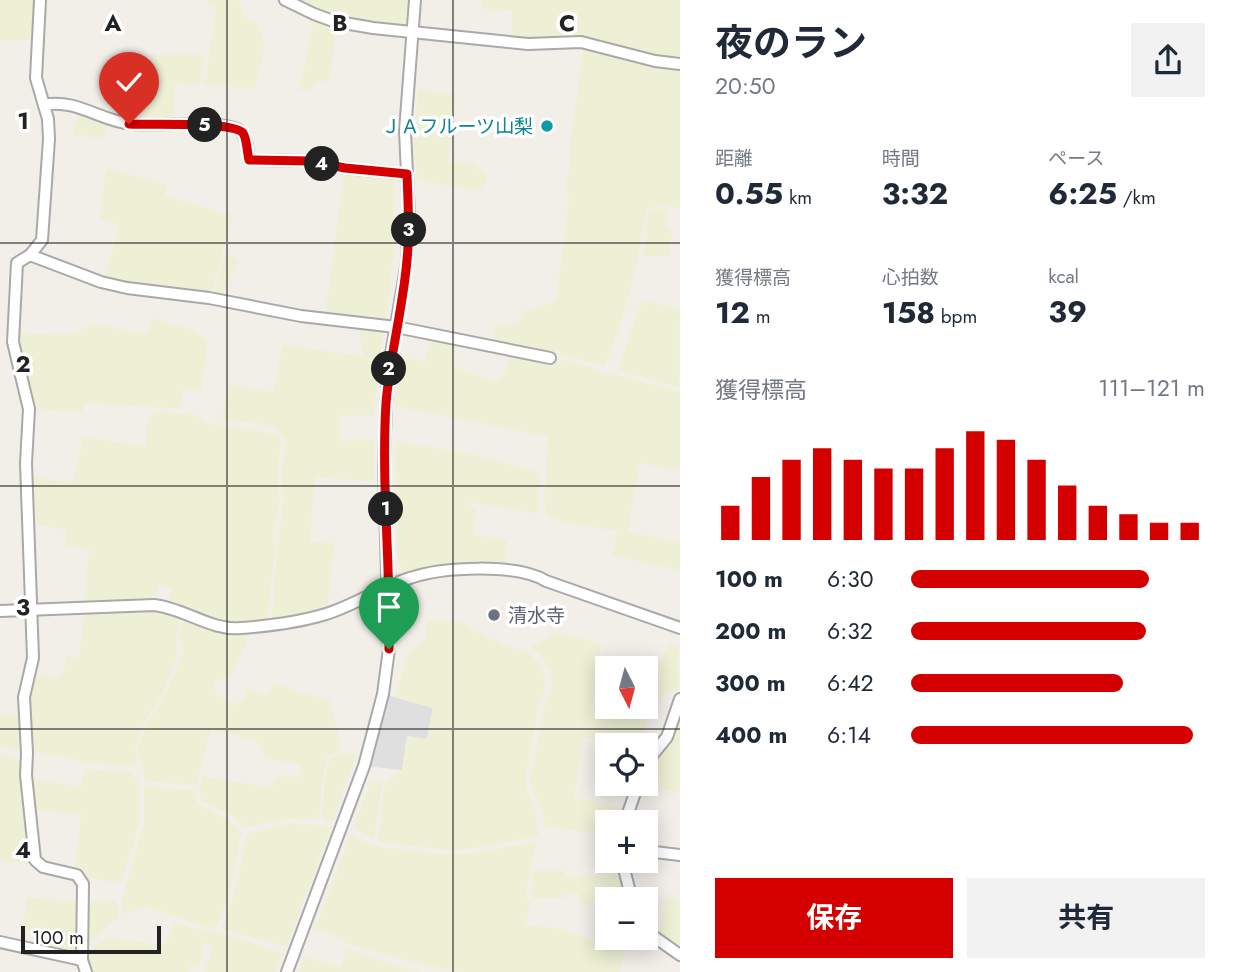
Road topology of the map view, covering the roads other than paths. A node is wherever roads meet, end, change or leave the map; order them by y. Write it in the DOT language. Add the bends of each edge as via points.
graph roads {
  1 [pos="40,0"];
  2 [pos="285,0"];
  3 [pos="415,0"];
  4 [pos="412,32"];
  5 [pos="680,64"];
  6 [pos="44,105"];
  7 [pos="407,174"];
  8 [pos="30,255"];
  9 [pos="396,327"];
  10 [pos="550,358"];
  11 [pos="388,586"];
  12 [pos="29,609"];
  13 [pos="0,611"];
  14 [pos="680,628"];
  15 [pos="680,699"];
  16 [pos="658,747"];
  17 [pos="658,852"];
  18 [pos="680,855"];
  19 [pos="658,939"];
  20 [pos="0,942"];
  21 [pos="680,955"];
  22 [pos="84,966"];
  23 [pos="287,972"];
  1 -- 6 [label="street" via="36,78"];
  2 -- 4 [label="street" via="333,21"];
  3 -- 4 [label="street"];
  4 -- 5 [label="street" via="528,44 581,42"];
  4 -- 7 [label="street" via="405,131"];
  6 -- 7 [label="street" via="76,106 129,124 237,128 244,135 249,160 309,161"];
  6 -- 8 [label="street" via="48,139 43,240"];
  7 -- 9 [label="street" via="407,262"];
  8 -- 9 [label="street" via="127,288"];
  8 -- 12 [label="street" via="16,263 12,334 29,409"];
  9 -- 10 [label="street"];
  9 -- 11 [label="street" via="384,465"];
  11 -- 12 [label="street" via="325,614 242,628 221,627 169,606"];
  11 -- 14 [label="street" via="444,571 513,569"];
  11 -- 23 [label="street" via="389,649 383,694 364,766"];
  12 -- 13 [label="street"];
  12 -- 22 [label="street" via="33,658 23,697 35,860 43,867 77,875 83,884"];
  15 -- 16 [label="street" via="667,737"];
  17 -- 18 [label="street"];
  19 -- 21 [label="street"];
  20 -- 22 [label="street"];
}
